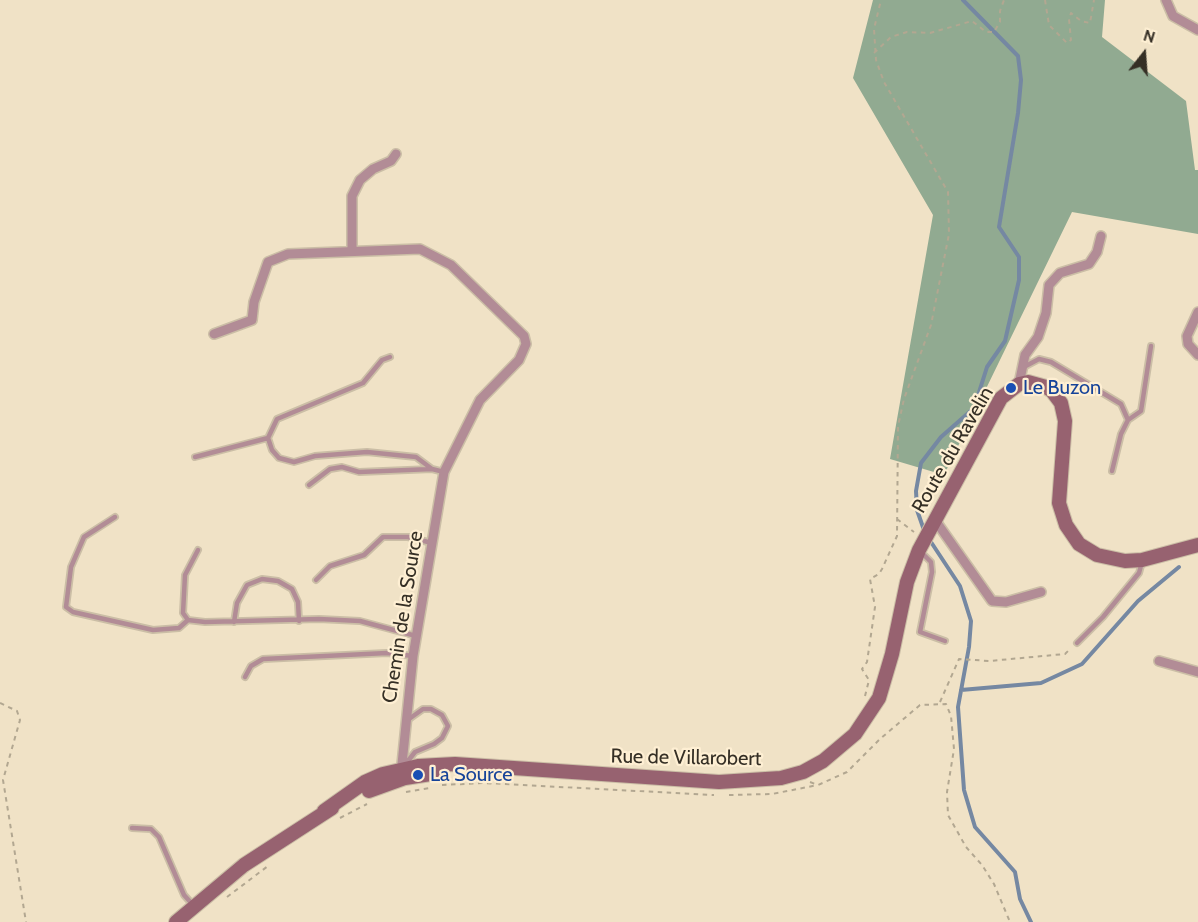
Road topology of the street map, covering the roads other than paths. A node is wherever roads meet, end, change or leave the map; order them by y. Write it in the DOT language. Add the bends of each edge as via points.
graph roads {
  1 [pos="1166,0"];
  2 [pos="1198,30"];
  3 [pos="396,154"];
  4 [pos="1101,236"];
  5 [pos="352,251"];
  6 [pos="1198,312"];
  7 [pos="214,334"];
  8 [pos="1151,346"];
  9 [pos="1198,355"];
  10 [pos="390,357"];
  11 [pos="1020,377"];
  12 [pos="1128,420"];
  13 [pos="267,438"];
  14 [pos="195,457"];
  15 [pos="432,468"];
  16 [pos="1112,471"];
  17 [pos="444,472"];
  18 [pos="309,485"];
  19 [pos="116,517"];
  20 [pos="927,535"];
  21 [pos="432,543"];
  22 [pos="1198,545"];
  23 [pos="198,550"];
  24 [pos="1142,560"];
  25 [pos="316,580"];
  26 [pos="1041,592"];
  27 [pos="188,620"];
  28 [pos="299,621"];
  29 [pos="234,622"];
  30 [pos="416,636"];
  31 [pos="945,641"];
  32 [pos="1077,643"];
  33 [pos="412,656"];
  34 [pos="1159,661"];
  35 [pos="1198,672"];
  36 [pos="244,677"];
  37 [pos="405,723"];
  38 [pos="403,769"];
  39 [pos="508,770"];
  40 [pos="391,782"];
  41 [pos="328,817"];
  42 [pos="132,828"];
  43 [pos="194,906"];
  44 [pos="176,922"];
  1 -- 2 [label="street" via="1173,16"];
  3 -- 5 [label="street" via="360,180 352,196"];
  4 -- 11 [label="street" via="1089,264 1060,273 1049,285 1046,313 1038,337 1025,355"];
  5 -- 7 [label="street" via="288,254 268,262 254,302 252,321"];
  5 -- 17 [label="street, Chemin de la Source" via="420,249 433,255 451,265 524,336 519,360 480,400"];
  6 -- 9 [label="street" via="1187,336 1188,344"];
  8 -- 12 [label="lane" via="1141,411"];
  10 -- 13 [label="lane" via="382,360 363,383 277,419"];
  11 -- 12 [label="lane" via="1039,359 1051,362 1121,404"];
  11 -- 20 [label="main road, Route du Ravelin" via="1001,398"];
  11 -- 24 [label="main road, Route du Ravelin" via="1052,391 1064,412 1059,492 1062,514 1071,535 1097,555"];
  12 -- 16 [label="lane"];
  13 -- 14 [label="lane"];
  13 -- 15 [label="lane" via="279,458 294,462 315,456 367,452 416,457"];
  15 -- 17 [label="lane"];
  15 -- 18 [label="lane" via="359,472 342,467 330,469"];
  17 -- 21 [label="street, Chemin de la Source"];
  19 -- 27 [label="lane" via="84,537 71,567 66,606 73,612 153,630 179,628"];
  20 -- 26 [label="street" via="992,601 1006,602"];
  20 -- 31 [label="lane" via="932,572 920,632"];
  20 -- 39 [label="main road, Rue de Villarobert" via="907,582 885,681 869,716 840,748 803,772 719,782"];
  21 -- 25 [label="lane" via="408,537 383,537 364,555 330,566"];
  21 -- 30 [label="street, Chemin de la Source"];
  22 -- 24 [label="main road, Route du Ravelin"];
  23 -- 27 [label="lane" via="186,575 183,613"];
  24 -- 32 [label="lane" via="1139,573"];
  27 -- 29 [label="lane"];
  28 -- 29 [label="lane"];
  28 -- 29 [label="lane" via="298,602 292,589 278,581 262,579 247,585 237,603"];
  28 -- 30 [label="lane" via="360,621"];
  30 -- 33 [label="street, Chemin de la Source"];
  33 -- 36 [label="lane" via="387,653 263,660 251,666"];
  33 -- 37 [label="street, Chemin de la Source"];
  34 -- 35 [label="street"];
  37 -- 38 [label="street, Chemin de la Source"];
  37 -- 38 [label="lane" via="415,713 431,709 442,715 448,726 442,738 415,752"];
  38 -- 39 [label="main road, Rue de Villarobert" via="444,764"];
  38 -- 40 [label="street"];
  38 -- 41 [label="main road, Rue de Villarobert" via="352,789"];
  39 -- 40 [label="main road, Rue de Villarobert" via="433,773"];
  40 -- 41 [label="main road, Rue de Villarobert"];
  41 -- 43 [label="main road, Rue de Villarobert" via="261,853"];
  42 -- 43 [label="lane" via="151,830 159,837 184,895"];
  43 -- 44 [label="main road, Rue de Villarobert"];
}
